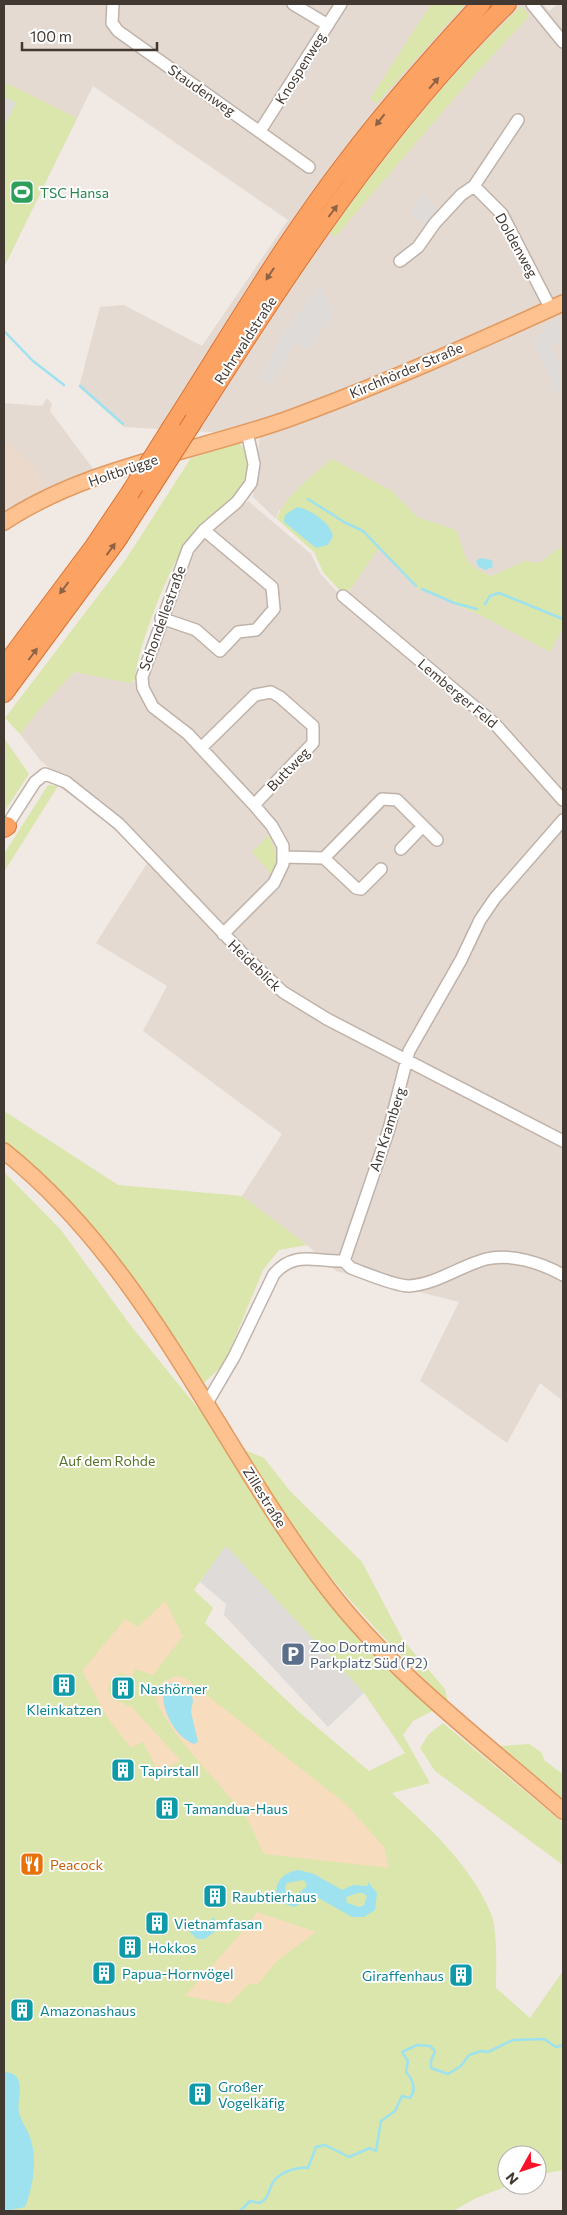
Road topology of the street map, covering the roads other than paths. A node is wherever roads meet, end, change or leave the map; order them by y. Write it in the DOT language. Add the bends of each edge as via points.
graph roads {
  1 [pos="114,4"];
  2 [pos="293,4"];
  3 [pos="341,4"];
  4 [pos="480,4"];
  5 [pos="532,4"];
  6 [pos="506,5"];
  7 [pos="328,24"];
  8 [pos="563,42"];
  9 [pos="518,120"];
  10 [pos="260,132"];
  11 [pos="309,167"];
  12 [pos="474,186"];
  13 [pos="400,261"];
  14 [pos="557,306"];
  15 [pos="247,432"];
  16 [pos="4,522"];
  17 [pos="204,530"];
  18 [pos="343,596"];
  19 [pos="161,618"];
  20 [pos="4,667"];
  21 [pos="4,692"];
  22 [pos="201,748"];
  23 [pos="563,800"];
  24 [pos="254,805"];
  25 [pos="563,820"];
  26 [pos="423,826"];
  27 [pos="5,828"];
  28 [pos="437,840"];
  29 [pos="401,849"];
  30 [pos="284,857"];
  31 [pos="324,858"];
  32 [pos="381,869"];
  33 [pos="223,934"];
  34 [pos="407,1060"];
  35 [pos="563,1141"];
  36 [pos="4,1151"];
  37 [pos="344,1261"];
  38 [pos="563,1275"];
  39 [pos="207,1403"];
  40 [pos="563,1811"];
  1 -- 10 [label="street, Staudenweg" via="112,23 118,31"];
  2 -- 7 [label="street"];
  3 -- 7 [label="street, Knospenweg"];
  4 -- 20 [label="highway, Ruhrwaldstraße, one-way, bridge" via="348,161 296,233 93,548"];
  5 -- 8 [label="street"];
  21 -- 6 [label="highway, Ruhrwaldstraße, one-way, bridge" via="112,547 286,276 332,212 416,104"];
  7 -- 10 [label="street, Knospenweg"];
  9 -- 12 [label="street"];
  10 -- 11 [label="street, Staudenweg"];
  12 -- 13 [label="street" via="435,223 418,247"];
  12 -- 14 [label="street, Doldenweg" via="502,214"];
  14 -- 15 [label="main road, Kirchhörder Straße" via="287,419"];
  15 -- 16 [label="main road, Holtbrügge" via="98,478 33,505"];
  15 -- 17 [label="street, Schondellestraße" via="254,464 250,484 237,502"];
  17 -- 19 [label="street, Schondellestraße" via="185,555"];
  17 -- 19 [label="street" via="272,587 274,609 256,630 238,632 220,651 196,630"];
  18 -- 23 [label="street, Lemberger Feld" via="495,724"];
  19 -- 22 [label="street, Schondellestraße" via="142,672 143,688 154,707"];
  22 -- 24 [label="street, Schondellestraße"];
  22 -- 24 [label="street, Buttweg" via="255,694 271,692 313,726 313,743"];
  24 -- 30 [label="street, Schondellestraße" via="276,832"];
  25 -- 34 [label="street, Am Kramberg" via="495,898 480,920"];
  26 -- 28 [label="street"];
  26 -- 29 [label="street"];
  26 -- 31 [label="street" via="397,800 382,799"];
  27 -- 33 [label="street, Heideblick" via="35,782 45,774 66,782 119,824"];
  30 -- 31 [label="street"];
  30 -- 33 [label="street" via="274,883"];
  31 -- 32 [label="street" via="361,889"];
  33 -- 34 [label="street, Heideblick" via="283,992 327,1019"];
  34 -- 35 [label="street, Heideblick"];
  34 -- 37 [label="street, Am Kramberg" via="389,1129"];
  36 -- 39 [label="main road, Zillestraße" via="71,1216 125,1280"];
  37 -- 38 [label="street" via="351,1268 408,1286 428,1282 487,1259 517,1259"];
  37 -- 39 [label="street" via="294,1259 283,1263 274,1274 234,1357"];
  39 -- 40 [label="main road, Zillestraße" via="297,1547 365,1633 422,1690"];
}
